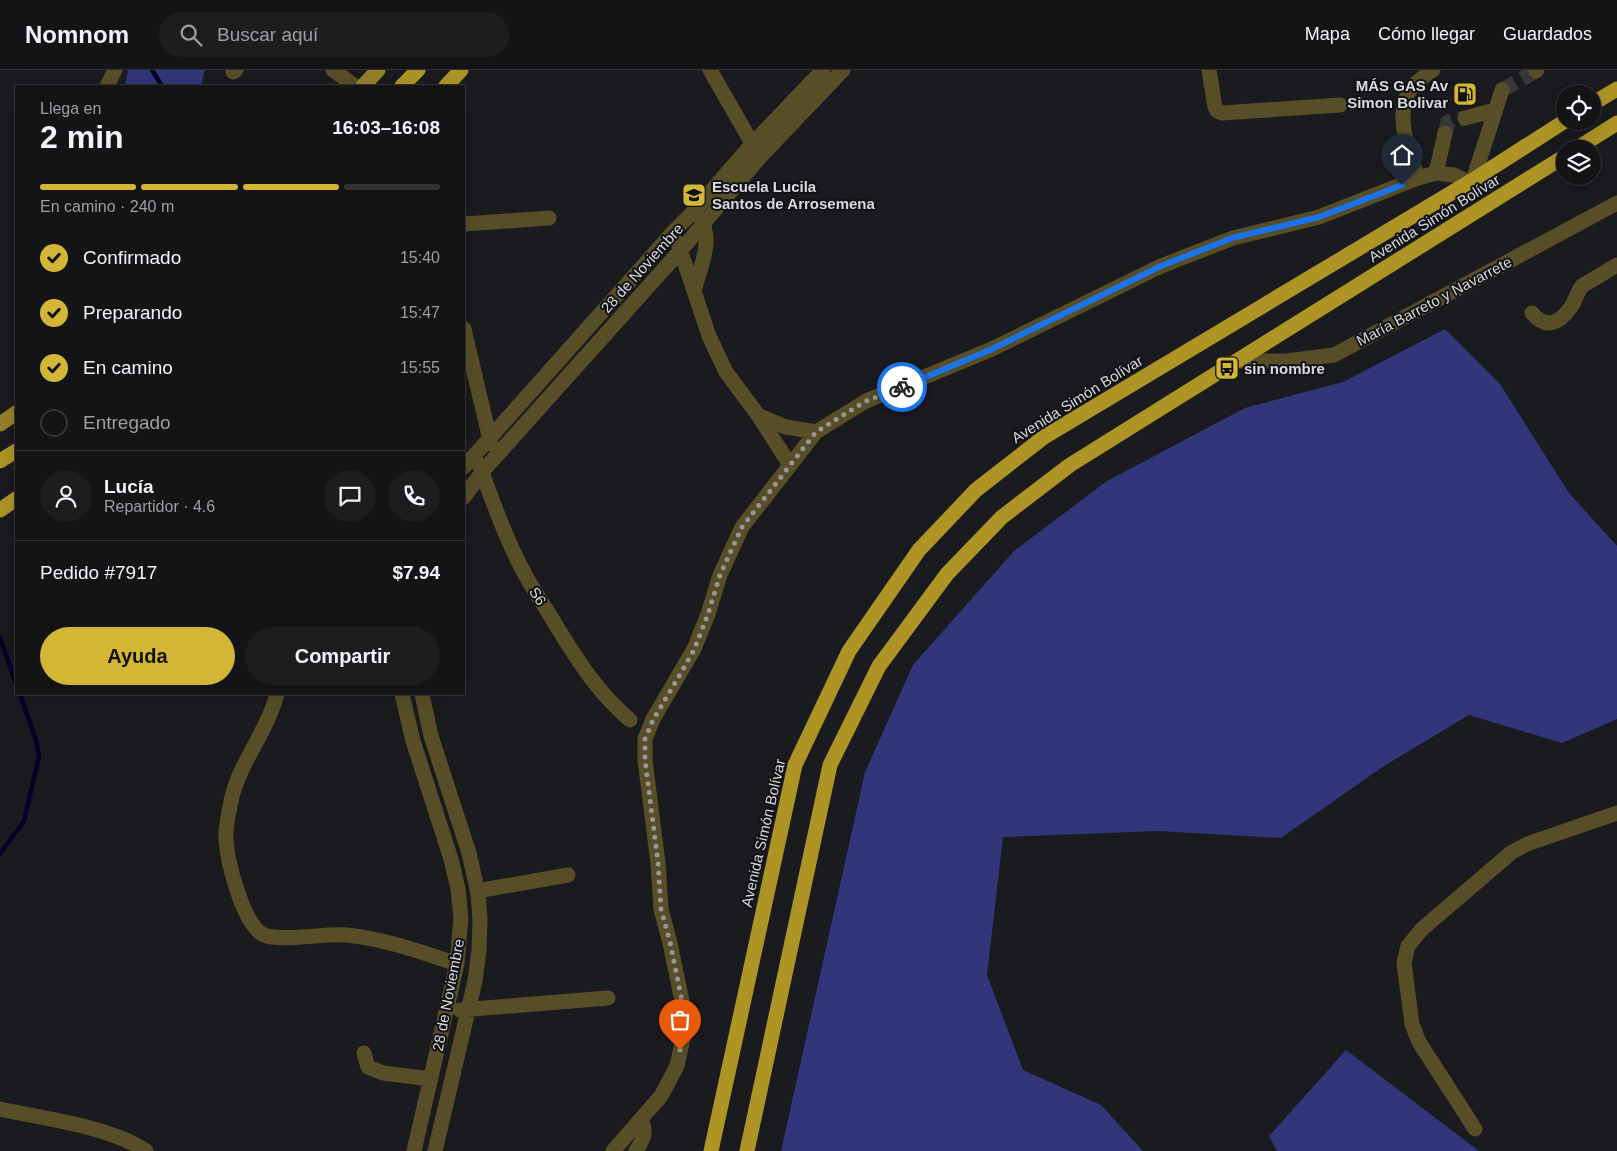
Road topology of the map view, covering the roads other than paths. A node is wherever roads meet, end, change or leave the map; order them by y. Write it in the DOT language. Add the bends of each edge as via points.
graph roads {
  1 [pos="115,70"];
  2 [pos="333,70"];
  3 [pos="378,70"];
  4 [pos="418,70"];
  5 [pos="462,70"];
  6 [pos="710,70"];
  7 [pos="823,70"];
  8 [pos="844,70"];
  9 [pos="1209,70"];
  10 [pos="1433,70"];
  11 [pos="108,85"];
  12 [pos="354,85"];
  13 [pos="364,85"];
  14 [pos="403,85"];
  15 [pos="447,85"];
  16 [pos="1617,89"];
  17 [pos="1502,90"];
  18 [pos="1601,99"];
  19 [pos="1340,105"];
  20 [pos="1495,110"];
  21 [pos="1465,118"];
  22 [pos="1617,123"];
  23 [pos="1556,127"];
  24 [pos="1445,132"];
  25 [pos="1590,140"];
  26 [pos="753,143"];
  27 [pos="760,157"];
  28 [pos="1556,162"];
  29 [pos="1436,173"];
  30 [pos="1418,178"];
  31 [pos="1471,181"];
  32 [pos="1617,203"];
  33 [pos="694,212"];
  34 [pos="549,218"];
  35 [pos="465,224"];
  36 [pos="703,224"];
  37 [pos="675,230"];
  38 [pos="681,250"];
  39 [pos="1617,265"];
  40 [pos="694,291"];
  41 [pos="1532,313"];
  42 [pos="465,338"];
  43 [pos="1240,361"];
  44 [pos="15,414"];
  45 [pos="758,415"];
  46 [pos="0,424"];
  47 [pos="816,432"];
  48 [pos="489,438"];
  49 [pos="15,452"];
  50 [pos="475,454"];
  51 [pos="495,458"];
  52 [pos="0,461"];
  53 [pos="790,465"];
  54 [pos="465,466"];
  55 [pos="482,472"];
  56 [pos="465,496"];
  57 [pos="15,500"];
  58 [pos="0,510"];
  59 [pos="277,695"];
  60 [pos="402,695"];
  61 [pos="422,695"];
  62 [pos="630,720"];
  63 [pos="1617,812"];
  64 [pos="568,875"];
  65 [pos="478,891"];
  66 [pos="457,964"];
  67 [pos="608,998"];
  68 [pos="447,1010"];
  69 [pos="468,1010"];
  70 [pos="364,1053"];
  71 [pos="432,1079"];
  72 [pos="0,1109"];
  73 [pos="641,1119"];
  74 [pos="1475,1129"];
  75 [pos="146,1151"];
  76 [pos="414,1151"];
  77 [pos="435,1151"];
  78 [pos="614,1151"];
  79 [pos="636,1151"];
  80 [pos="711,1151"];
  81 [pos="747,1151"];
  1 -- 11 [label="street"];
  2 -- 12 [label="street"];
  3 -- 13 [label="main road"];
  4 -- 14 [label="highway"];
  5 -- 15 [label="highway"];
  6 -- 26 [label="street"];
  7 -- 26 [label="street, 28 de Noviembre"];
  8 -- 27 [label="street"];
  9 -- 19 [label="street" via="1215,107 1222,113"];
  10 -- 30 [label="street" via="1419,80 1406,96 1403,114 1407,143"];
  16 -- 18 [label="highway"];
  17 -- 20 [label="street"];
  20 -- 21 [label="street"];
  20 -- 31 [label="street"];
  22 -- 25 [label="highway"];
  23 -- 31 [label="highway, Avenida Simón Bolívar"];
  24 -- 29 [label="street"];
  26 -- 27 [label="street"];
  26 -- 33 [label="street, 28 de Noviembre"];
  27 -- 36 [label="street"];
  28 -- 43 [label="highway, Avenida Simón Bolívar"];
  29 -- 30 [label="street"];
  29 -- 31 [label="street"];
  30 -- 47 [label="street" via="1319,217 1232,238 1161,266 992,349 866,401"];
  31 -- 80 [label="highway, Avenida Simón Bolívar" via="1044,437 976,490 919,550 849,651 795,765"];
  32 -- 43 [label="street, María Barreto y Navarrete" via="1334,355 1286,361"];
  33 -- 36 [label="street"];
  33 -- 37 [label="street, 28 de Noviembre"];
  34 -- 35 [label="street"];
  36 -- 38 [label="street"];
  36 -- 40 [label="street" via="706,242"];
  37 -- 38 [label="street"];
  37 -- 48 [label="street, 28 de Noviembre"];
  38 -- 40 [label="street"];
  38 -- 51 [label="street"];
  39 -- 41 [label="street" via="1582,286 1572,307 1558,321 1549,324 1538,320"];
  40 -- 45 [label="street" via="709,336 726,372"];
  42 -- 48 [label="street"];
  43 -- 81 [label="highway, Avenida Simón Bolívar" via="1070,466 1002,517 947,574 880,666 830,765"];
  44 -- 46 [label="main road"];
  45 -- 47 [label="street" via="786,427"];
  45 -- 53 [label="street"];
  47 -- 53 [label="street"];
  48 -- 50 [label="street, 28 de Noviembre"];
  48 -- 51 [label="street"];
  49 -- 52 [label="highway"];
  50 -- 54 [label="street, 28 de Noviembre"];
  50 -- 55 [label="street, S6"];
  51 -- 55 [label="street"];
  53 -- 73 [label="street" via="742,527 720,575 694,650 645,739 661,909 682,1001 684,1034 677,1066 661,1096"];
  55 -- 56 [label="street"];
  55 -- 62 [label="street, S6" via="526,577 578,661"];
  57 -- 58 [label="highway"];
  59 -- 66 [label="street" via="240,773 231,800 226,838 235,887 254,928 265,935 279,937 346,935 384,942"];
  60 -- 66 [label="street, 28 de Noviembre" via="458,889 461,918"];
  61 -- 65 [label="street"];
  63 -- 74 [label="street" via="1512,852 1422,929 1408,946 1404,963 1412,1024 1418,1042"];
  64 -- 65 [label="street"];
  65 -- 69 [label="street" via="479,950"];
  66 -- 68 [label="street, 28 de Noviembre"];
  67 -- 69 [label="street"];
  68 -- 69 [label="street"];
  68 -- 71 [label="street, 28 de Noviembre"];
  69 -- 77 [label="street"];
  70 -- 71 [label="street" via="368,1067 383,1073"];
  71 -- 76 [label="street, 28 de Noviembre"];
  72 -- 75 [label="street" via="96,1130"];
  73 -- 78 [label="street"];
  73 -- 79 [label="street" via="644,1136"];
}
